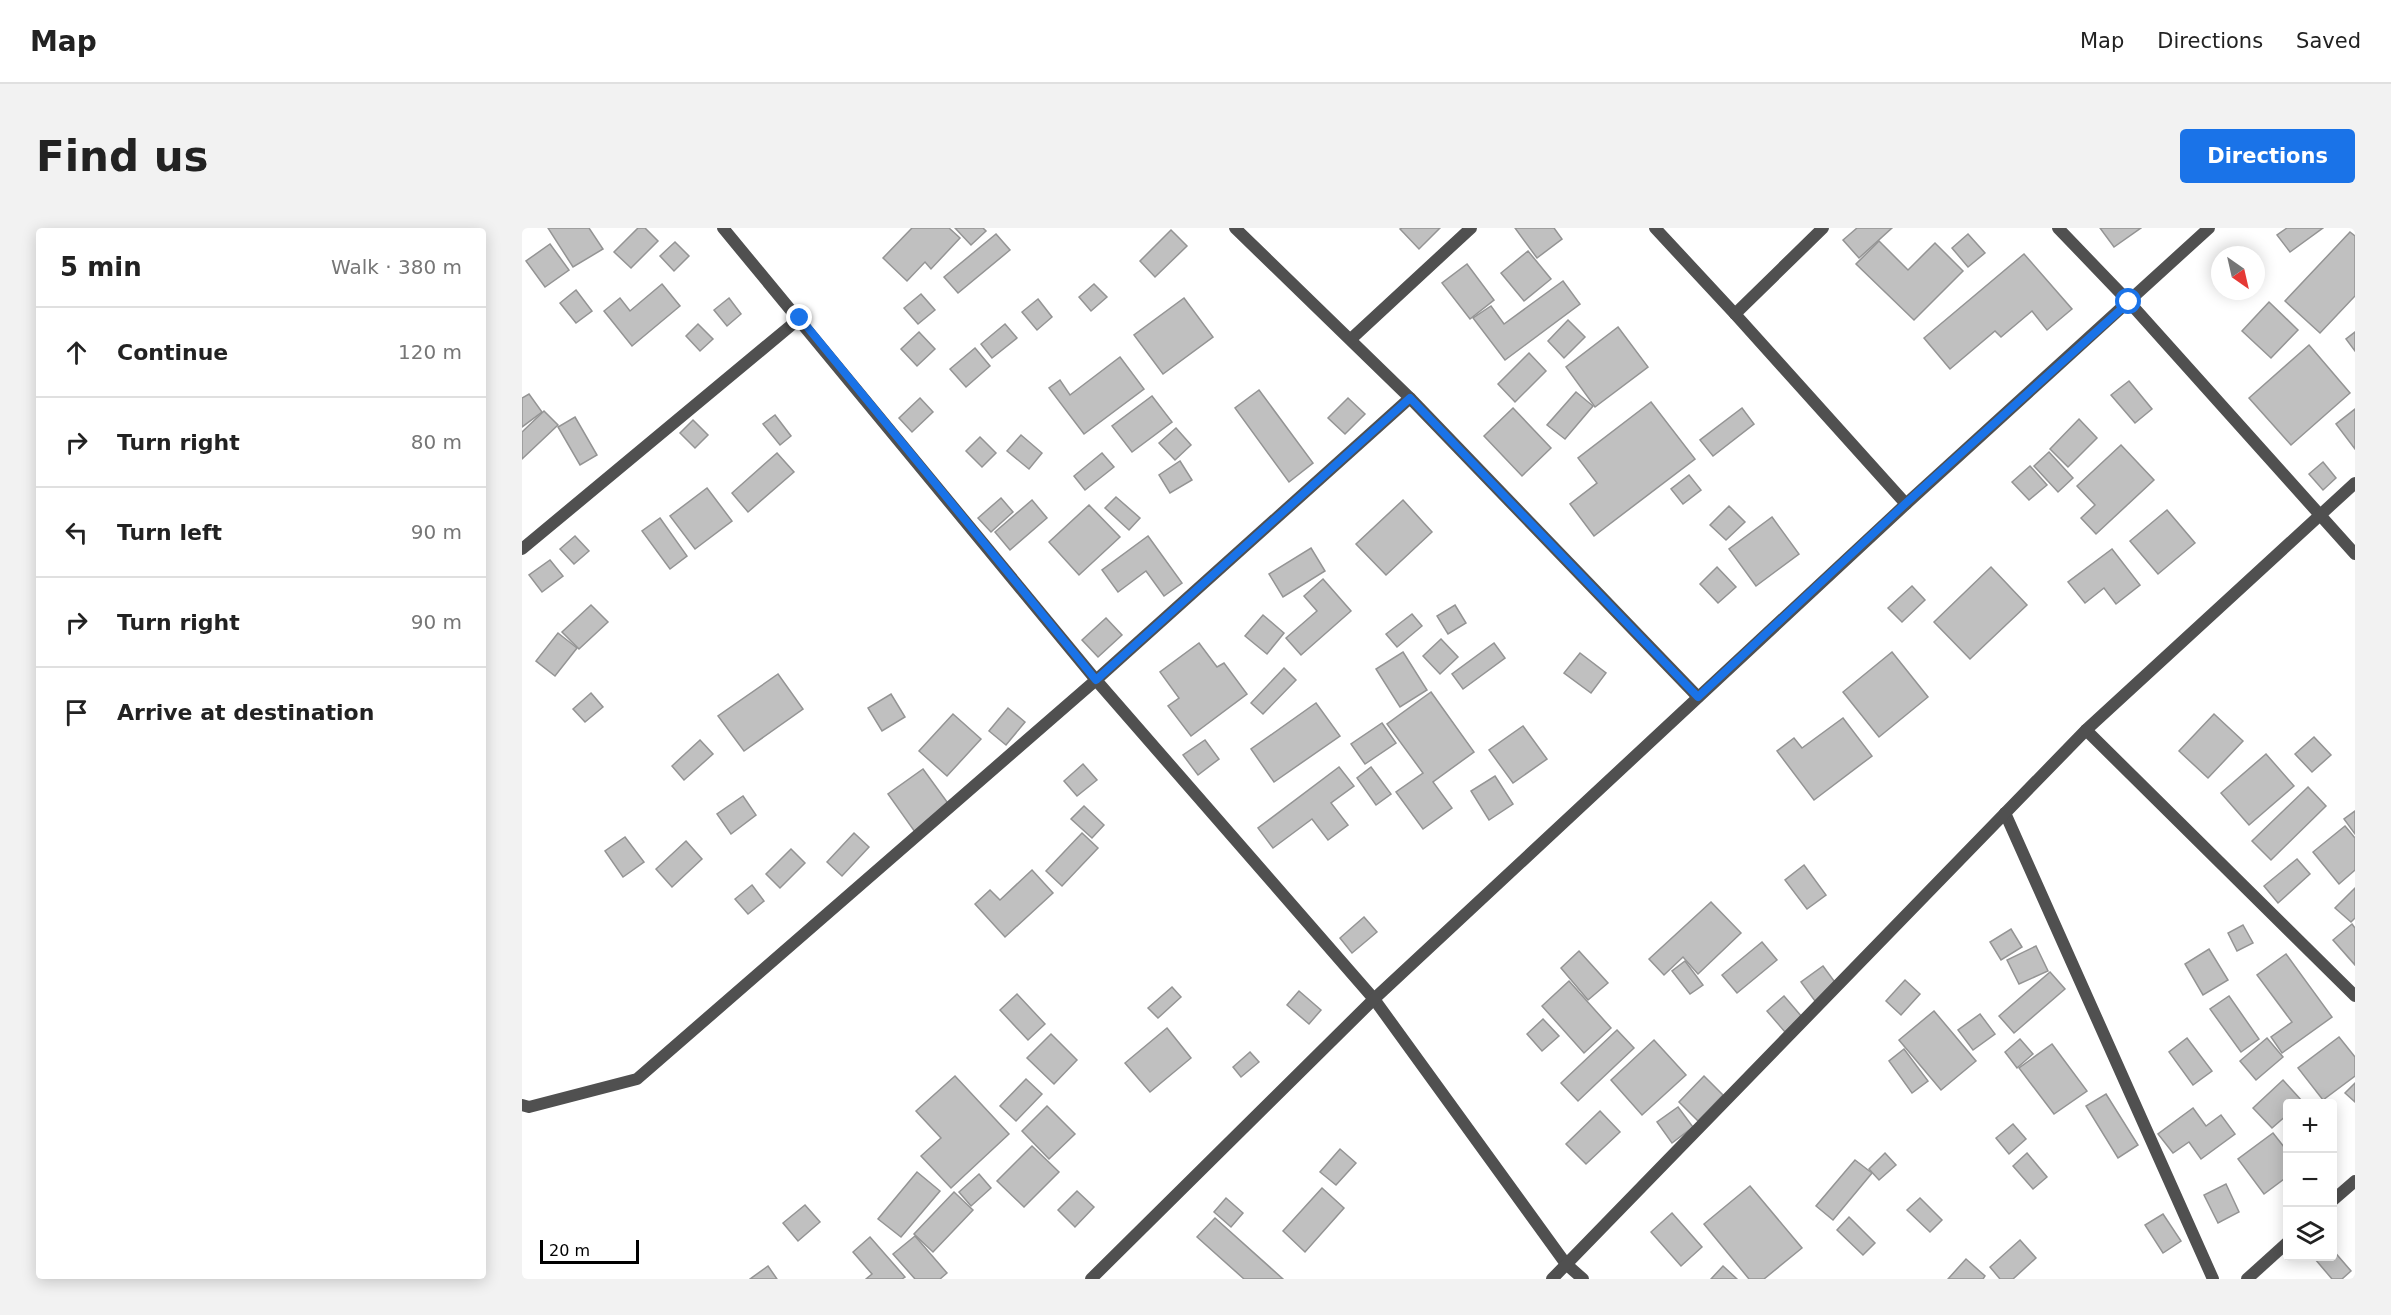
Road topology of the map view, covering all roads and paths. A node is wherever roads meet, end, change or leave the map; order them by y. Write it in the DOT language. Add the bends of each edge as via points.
graph roads {
  1 [pos="723,228"];
  2 [pos="1235,228"];
  3 [pos="1471,228"];
  4 [pos="1655,228"];
  5 [pos="1823,228"];
  6 [pos="2058,228"];
  7 [pos="2209,228"];
  8 [pos="2129,302"];
  9 [pos="1735,314"];
  10 [pos="800,318"];
  11 [pos="1351,339"];
  12 [pos="1410,398"];
  13 [pos="2355,483"];
  14 [pos="1905,504"];
  15 [pos="2319,515"];
  16 [pos="522,549"];
  17 [pos="2355,555"];
  18 [pos="1096,680"];
  19 [pos="1698,697"];
  20 [pos="2086,730"];
  21 [pos="2005,813"];
  22 [pos="2355,996"];
  23 [pos="1374,999"];
  24 [pos="522,1105"];
  25 [pos="2355,1181"];
  26 [pos="2337,1197"];
  27 [pos="2283,1247"];
  28 [pos="1566,1264"];
  29 [pos="1091,1279"];
  30 [pos="1552,1279"];
  31 [pos="1583,1279"];
  32 [pos="2213,1279"];
  33 [pos="2247,1279"];
  1 -- 10 [label="street"];
  2 -- 11 [label="street"];
  3 -- 11 [label="street"];
  4 -- 9 [label="street"];
  5 -- 9 [label="street"];
  6 -- 8 [label="street"];
  7 -- 8 [label="street"];
  8 -- 14 [label="street"];
  8 -- 15 [label="street"];
  9 -- 14 [label="street"];
  10 -- 16 [label="street"];
  10 -- 18 [label="street"];
  11 -- 12 [label="street"];
  12 -- 18 [label="street"];
  12 -- 19 [label="street"];
  13 -- 15 [label="street"];
  14 -- 19 [label="street"];
  15 -- 17 [label="street"];
  15 -- 20 [label="street"];
  18 -- 23 [label="street"];
  18 -- 24 [label="street" via="637,1079 529,1107"];
  19 -- 23 [label="street"];
  20 -- 21 [label="street"];
  20 -- 22 [label="street"];
  21 -- 28 [label="street"];
  21 -- 32 [label="street"];
  23 -- 28 [label="street"];
  23 -- 29 [label="street"];
  25 -- 26 [label="street"];
  27 -- 33 [label="street"];
  28 -- 30 [label="street"];
  28 -- 31 [label="street"];
}
